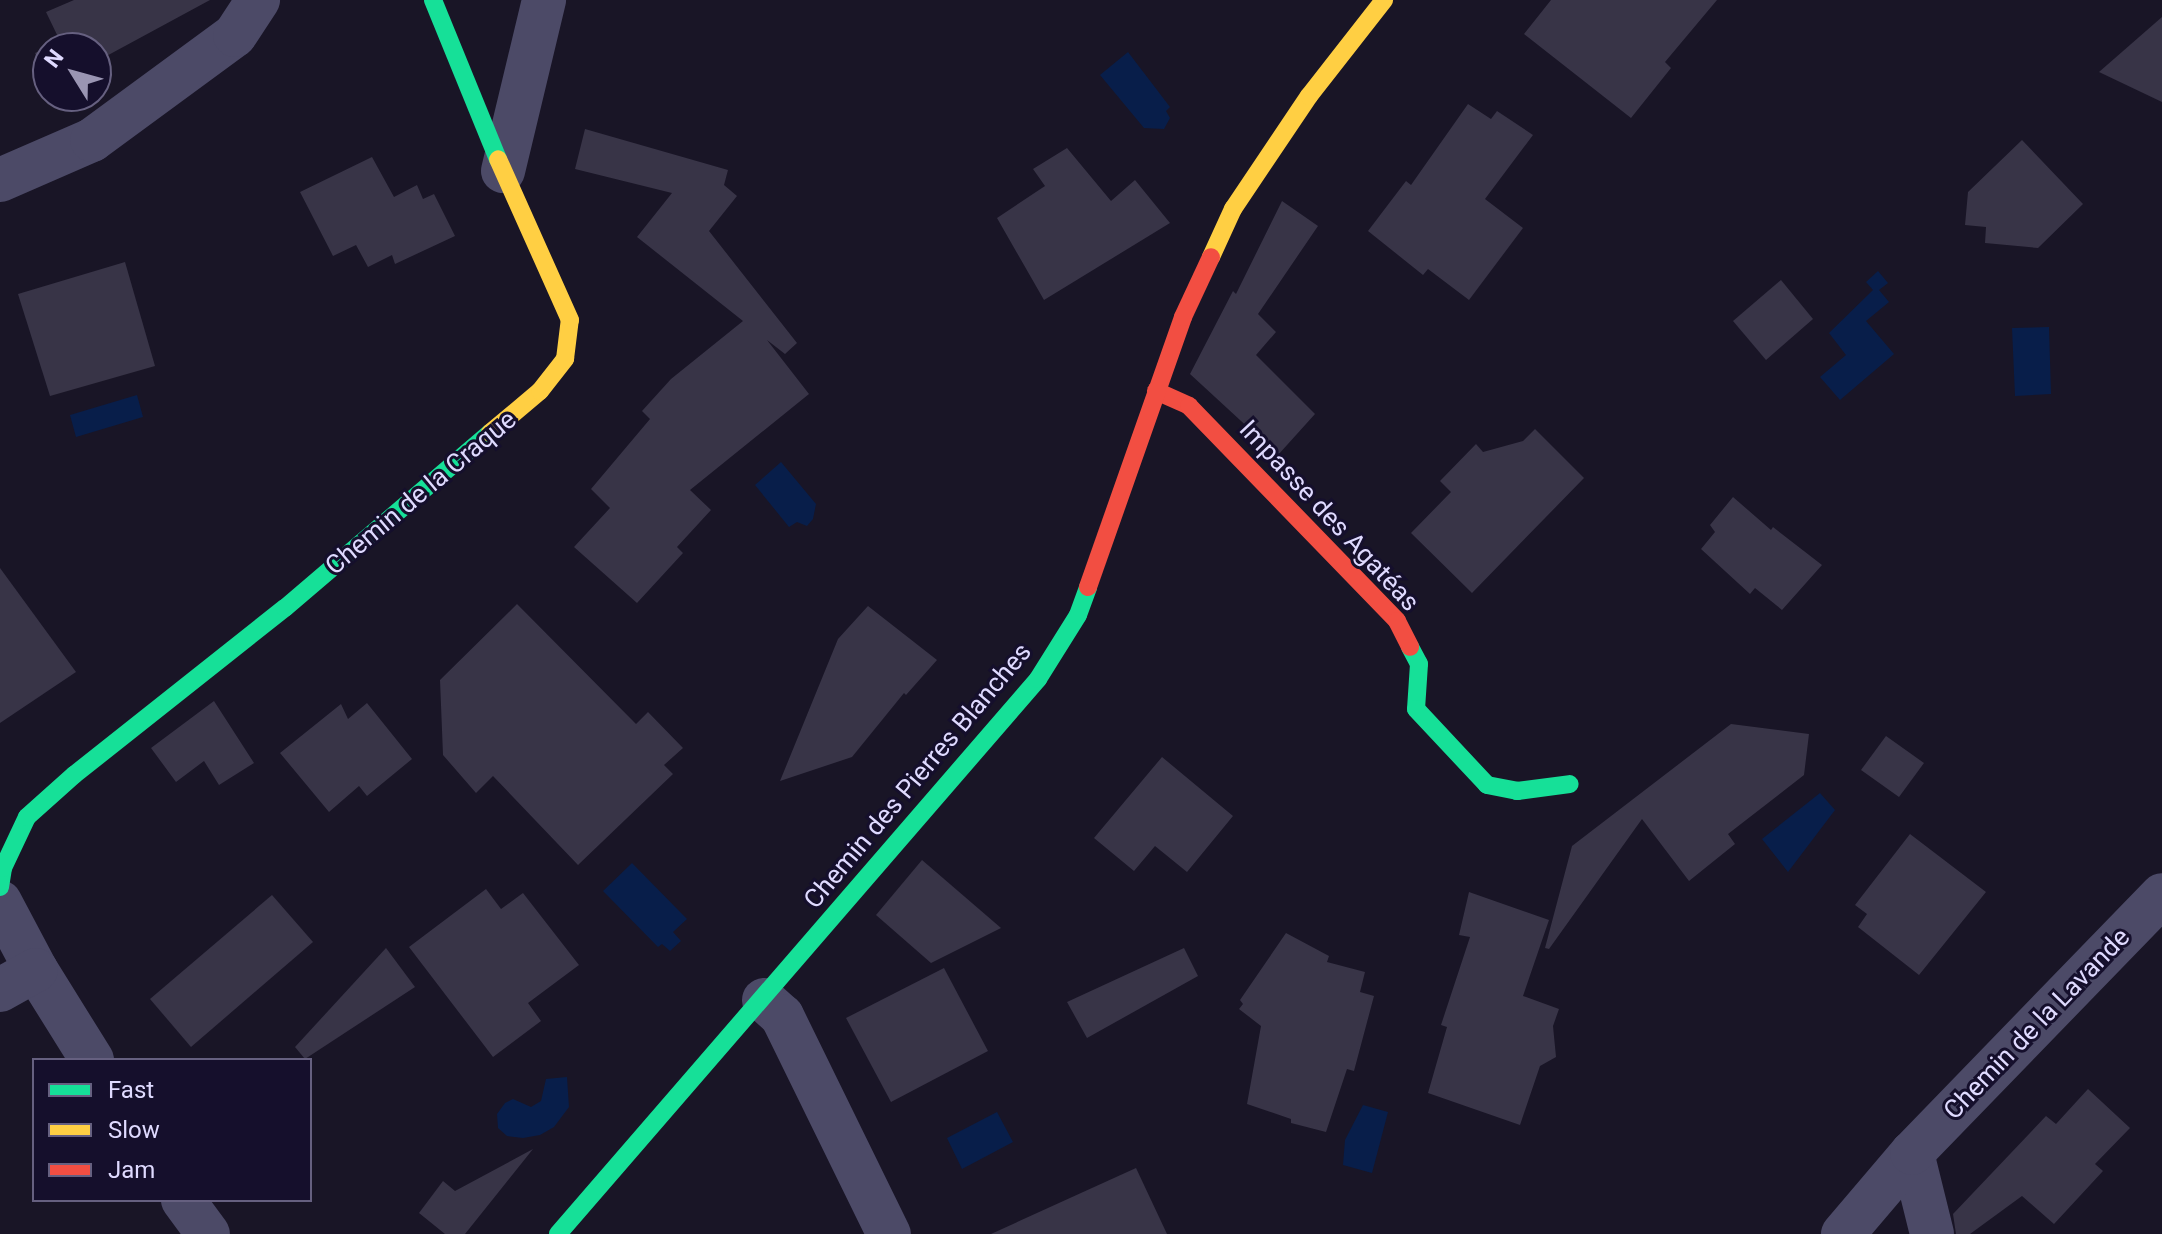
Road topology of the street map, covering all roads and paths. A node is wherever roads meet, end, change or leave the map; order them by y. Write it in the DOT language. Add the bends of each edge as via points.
graph roads {
  1 [pos="258,0"];
  2 [pos="433,0"];
  3 [pos="544,0"];
  4 [pos="1384,0"];
  5 [pos="503,171"];
  6 [pos="0,180"];
  7 [pos="1156,391"];
  8 [pos="1570,784"];
  9 [pos="0,887"];
  10 [pos="2162,895"];
  11 [pos="0,902"];
  12 [pos="18,980"];
  13 [pos="764,1000"];
  14 [pos="90,1058"];
  15 [pos="1912,1153"];
  16 [pos="184,1202"];
  17 [pos="208,1234"];
  18 [pos="558,1234"];
  19 [pos="889,1234"];
  20 [pos="1843,1234"];
  21 [pos="1932,1234"];
  1 -- 6 [label="street" via="235,35 92,140"];
  2 -- 5 [label="street, Chemin de la Craque"];
  3 -- 5 [label="street"];
  4 -- 7 [label="street, Chemin des Pierres Blanches" via="1309,96 1233,209"];
  5 -- 9 [label="street, Chemin de la Craque" via="570,320 565,359 540,391 285,608 27,817 3,868"];
  7 -- 8 [label="street, Impasse des Agatéas" via="1189,406 1397,621 1419,664 1416,709 1487,785 1517,791"];
  7 -- 13 [label="street, Chemin des Pierres Blanches" via="1078,615 1038,679"];
  10 -- 15 [label="street, Chemin de la Lavande"];
  11 -- 12 [label="street"];
  12 -- 14 [label="street"];
  13 -- 18 [label="street, Chemin des Pierres Blanches"];
  13 -- 19 [label="street" via="782,1016"];
  15 -- 20 [label="street, Chemin de la Lavande"];
  15 -- 21 [label="street"];
  16 -- 17 [label="street"];
}
